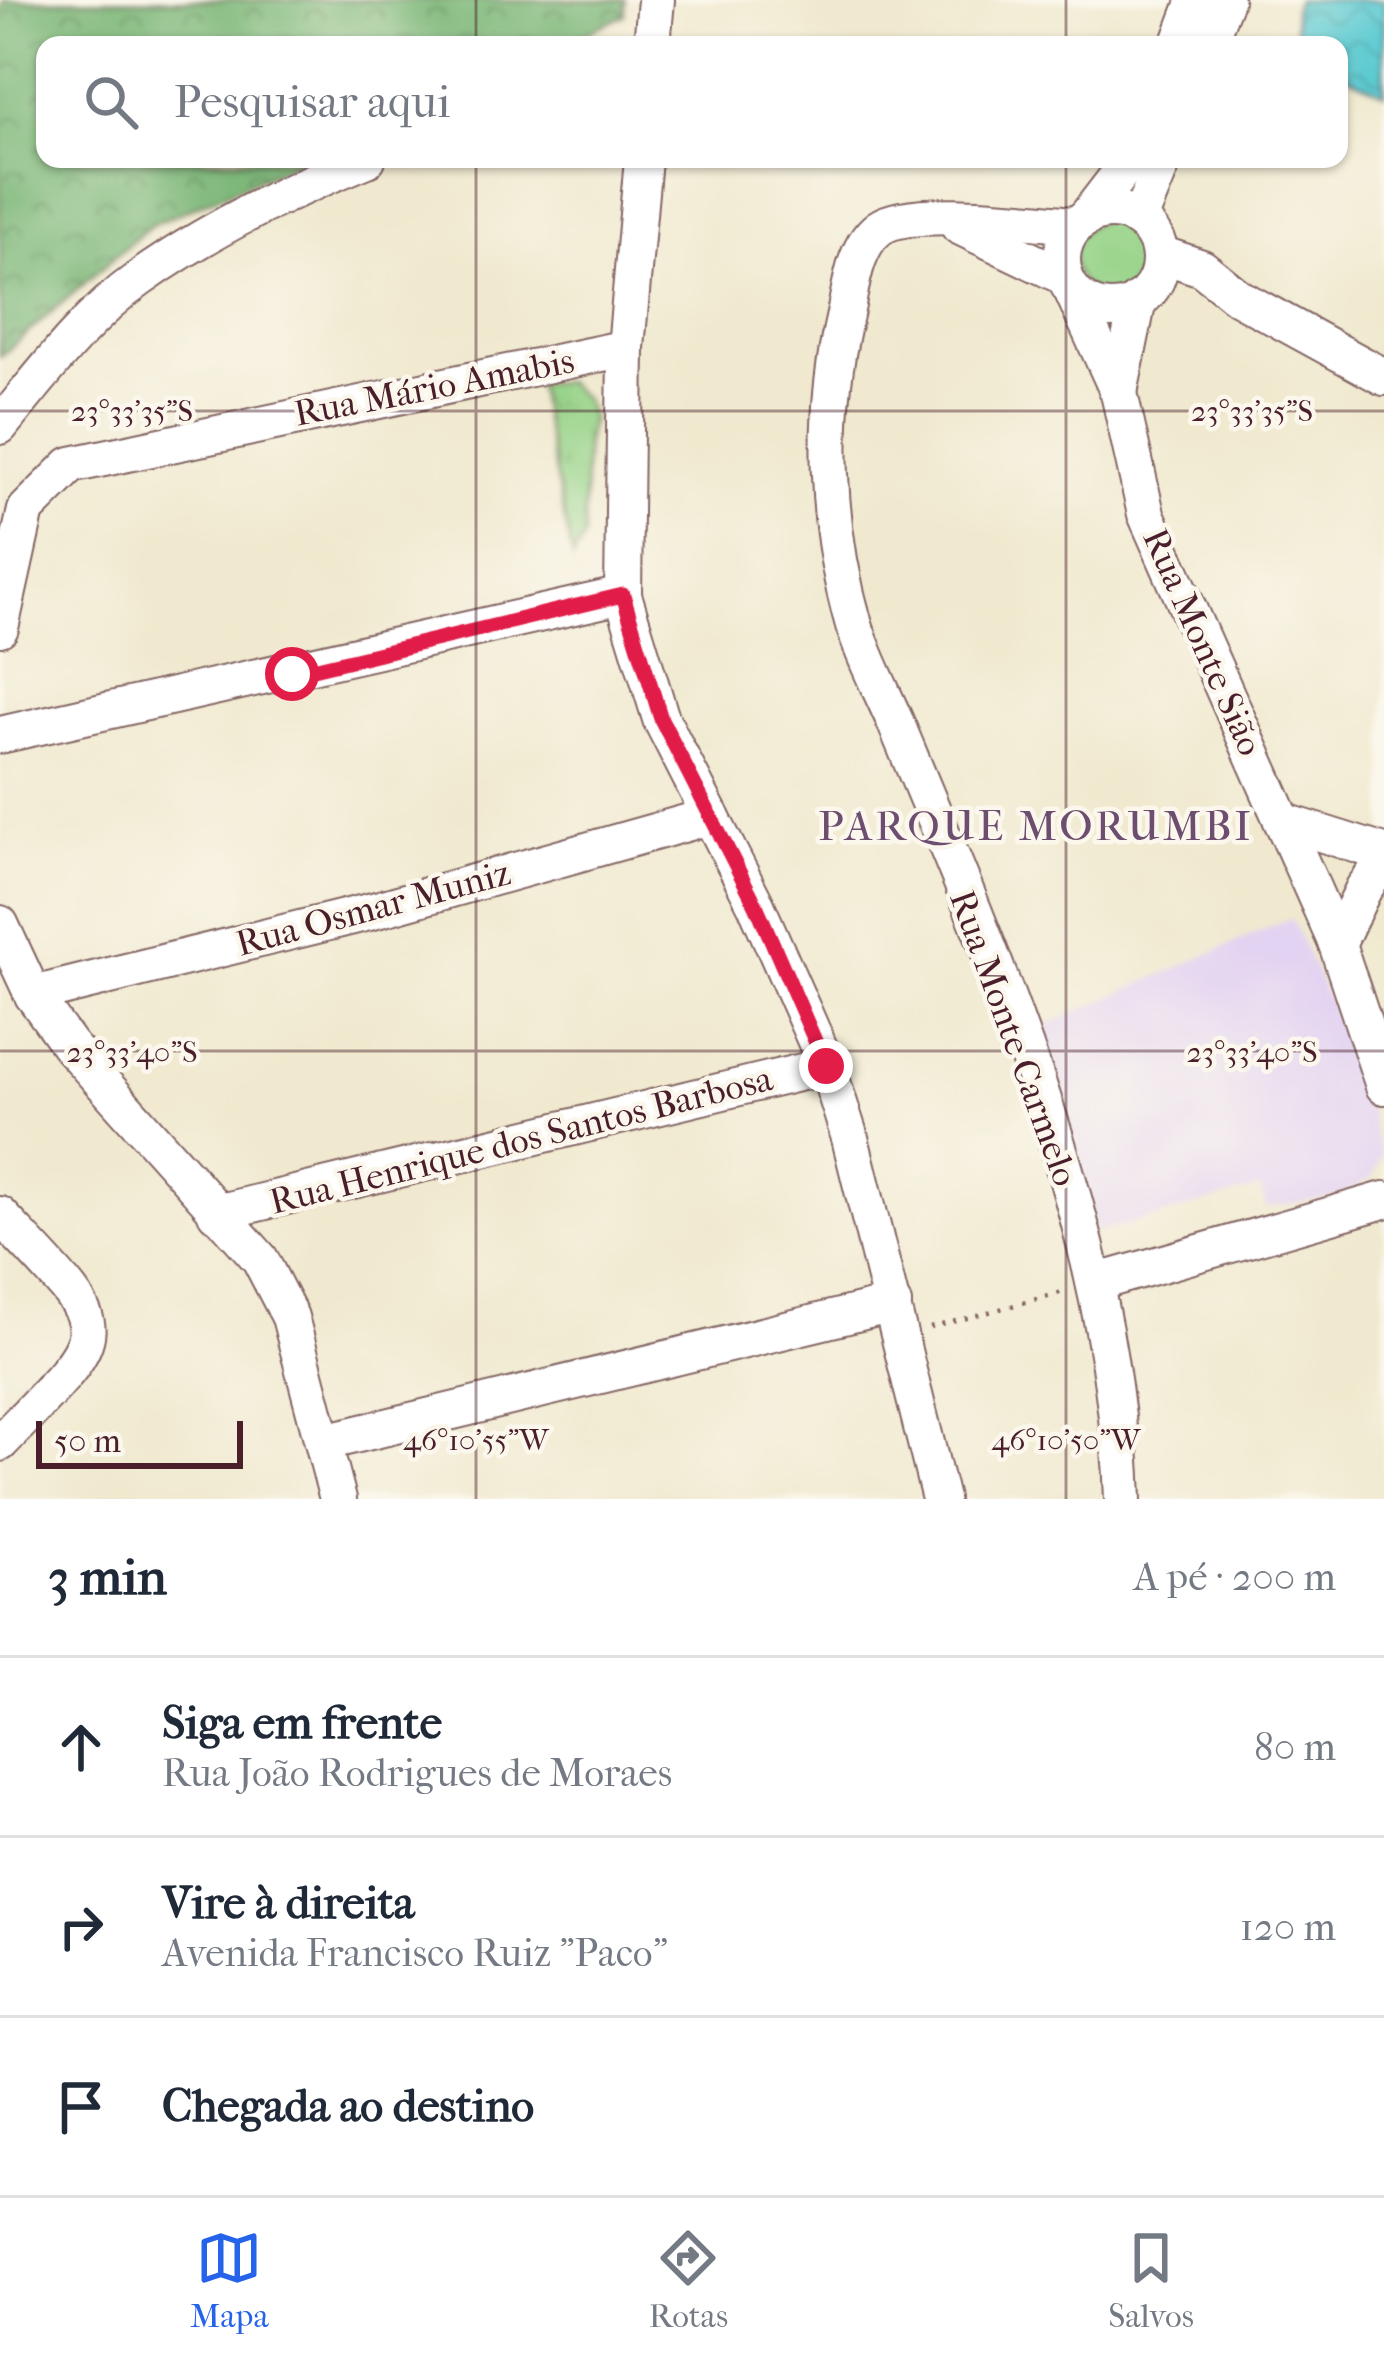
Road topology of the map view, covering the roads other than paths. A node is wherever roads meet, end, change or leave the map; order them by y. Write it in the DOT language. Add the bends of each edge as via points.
graph roads {
  1 [pos="656,0"];
  2 [pos="1196,0"];
  3 [pos="1225,0"];
  4 [pos="652,36"];
  5 [pos="1183,36"];
  6 [pos="1211,36"];
  7 [pos="349,168"];
  8 [pos="642,168"];
  9 [pos="1125,168"];
  10 [pos="1160,168"];
  11 [pos="932,218"];
  12 [pos="1139,220"];
  13 [pos="1080,222"];
  14 [pos="1151,279"];
  15 [pos="1069,283"];
  16 [pos="626,348"];
  17 [pos="1384,376"];
  18 [pos="1119,393"];
  19 [pos="0,426"];
  20 [pos="623,595"];
  21 [pos="0,628"];
  22 [pos="0,735"];
  23 [pos="711,816"];
  24 [pos="1282,821"];
  25 [pos="1384,857"];
  26 [pos="0,924"];
  27 [pos="1337,944"];
  28 [pos="33,995"];
  29 [pos="826,1066"];
  30 [pos="1384,1086"];
  31 [pos="1384,1200"];
  32 [pos="216,1213"];
  33 [pos="0,1215"];
  34 [pos="1095,1283"];
  35 [pos="897,1320"];
  36 [pos="325,1442"];
  37 [pos="0,1443"];
  38 [pos="338,1499"];
  39 [pos="940,1499"];
  40 [pos="1124,1499"];
  1 -- 4 [label="street"];
  2 -- 5 [label="street"];
  3 -- 6 [label="street"];
  7 -- 19 [label="street" via="136,280 66,346"];
  8 -- 16 [label="street"];
  9 -- 13 [label="street"];
  10 -- 12 [label="street"];
  11 -- 13 [label="street, Rua Monte Carmelo"];
  11 -- 15 [label="street" via="992,239"];
  11 -- 34 [label="street, Rua Monte Carmelo" via="882,225 857,263 832,369 835,524 855,626 1026,1050"];
  12 -- 13 [label="street" via="1107,211"];
  12 -- 14 [label="street" via="1154,235"];
  13 -- 15 [label="street" via="1064,247"];
  14 -- 15 [label="street" via="1100,308"];
  14 -- 17 [label="street" via="1238,297"];
  14 -- 18 [label="street, Rua Monte Sião"];
  15 -- 18 [label="street, Rua Monte Sião"];
  16 -- 20 [label="street"];
  16 -- 21 [label="street, Rua Mário Amabis" via="71,465 26,511"];
  18 -- 24 [label="street, Rua Monte Sião" via="1146,514"];
  20 -- 22 [label="street"];
  20 -- 23 [label="street" via="661,719"];
  23 -- 28 [label="street, Rua Osmar Muniz"];
  23 -- 29 [label="street"];
  24 -- 25 [label="street"];
  24 -- 27 [label="street, Rua Monte Sião"];
  25 -- 27 [label="street"];
  26 -- 28 [label="street"];
  27 -- 30 [label="street, Rua Monte Sião"];
  28 -- 32 [label="street"];
  29 -- 32 [label="street, Rua Henrique dos Santos Barbosa"];
  29 -- 35 [label="street"];
  31 -- 34 [label="street"];
  32 -- 36 [label="street" via="260,1259 290,1317"];
  33 -- 37 [label="street" via="86,1309 89,1331 80,1361"];
  34 -- 40 [label="street, Rua Monte Carmelo" via="1117,1399"];
  35 -- 36 [label="street"];
  35 -- 39 [label="street"];
  36 -- 38 [label="street"];
}
